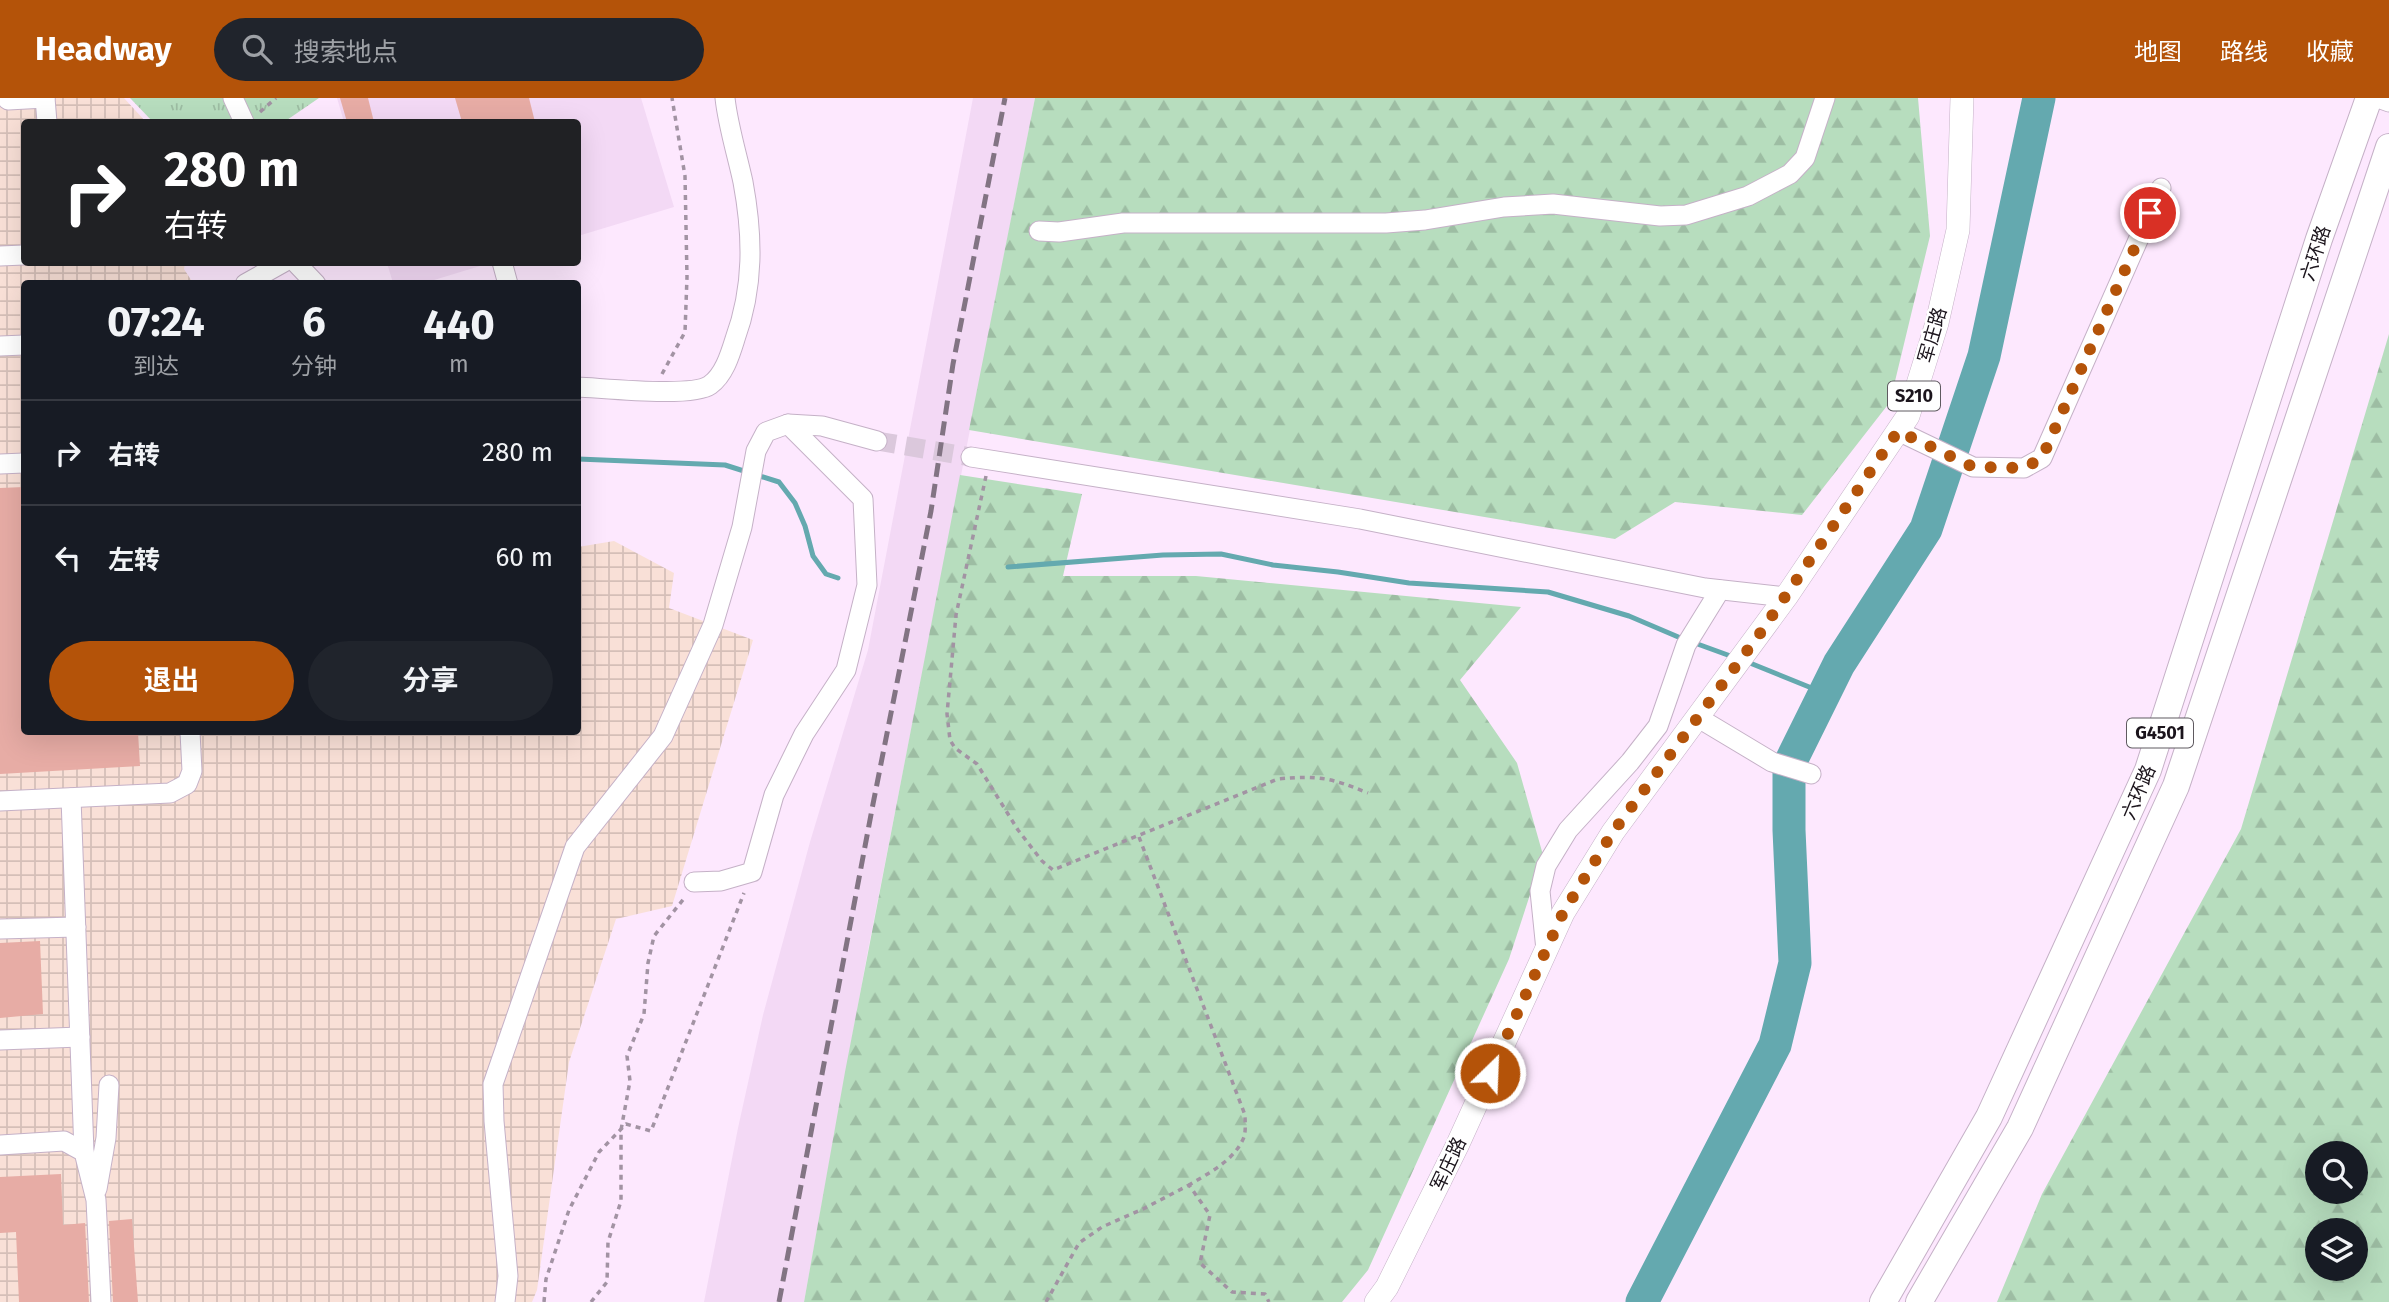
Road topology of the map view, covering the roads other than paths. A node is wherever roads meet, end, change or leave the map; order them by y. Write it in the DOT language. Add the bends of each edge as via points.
graph roads {
  1 [pos="45,98"];
  2 [pos="233,98"];
  3 [pos="725,98"];
  4 [pos="1825,98"];
  5 [pos="1962,98"];
  6 [pos="2369,98"];
  7 [pos="2378,98"];
  8 [pos="8,100"];
  9 [pos="2389,102"];
  10 [pos="47,119"];
  11 [pos="243,119"];
  12 [pos="2389,147"];
  13 [pos="2161,188"];
  14 [pos="1040,231"];
  15 [pos="21,255"];
  16 [pos="0,256"];
  17 [pos="278,266"];
  18 [pos="299,266"];
  19 [pos="252,280"];
  20 [pos="312,280"];
  21 [pos="21,345"];
  22 [pos="0,346"];
  23 [pos="581,387"];
  24 [pos="788,424"];
  25 [pos="1898,431"];
  26 [pos="877,441"];
  27 [pos="980,459"];
  28 [pos="21,463"];
  29 [pos="0,464"];
  30 [pos="1720,590"];
  31 [pos="1786,597"];
  32 [pos="1697,717"];
  33 [pos="190,735"];
  34 [pos="1811,774"];
  35 [pos="71,798"];
  36 [pos="0,801"];
  37 [pos="694,881"];
  38 [pos="76,927"];
  39 [pos="0,929"];
  40 [pos="1546,950"];
  41 [pos="80,1038"];
  42 [pos="0,1040"];
  43 [pos="109,1085"];
  44 [pos="0,1145"];
  45 [pos="84,1152"];
  46 [pos="96,1200"];
  47 [pos="101,1302"];
  48 [pos="505,1302"];
  49 [pos="1376,1302"];
  50 [pos="1884,1302"];
  51 [pos="1919,1302"];
  1 -- 8 [label="street"];
  1 -- 10 [label="street"];
  2 -- 11 [label="street"];
  3 -- 23 [label="street" via="751,249 744,313 725,368 709,387 682,391"];
  4 -- 14 [label="street" via="1805,158 1790,174 1748,196 1686,215 1553,204 1386,223 1123,223"];
  5 -- 25 [label="main road, 军庄路 / S210" via="1958,230 1937,323 1908,416"];
  6 -- 50 [label="highway, 六环路 / G4501" via="2148,770 1989,1117"];
  7 -- 9 [label="street"];
  12 -- 51 [label="highway, 六环路 / G4501" via="2176,786 2020,1128"];
  13 -- 25 [label="street" via="2042,458 2024,468 1973,467"];
  15 -- 16 [label="street"];
  17 -- 19 [label="street"];
  18 -- 20 [label="street"];
  21 -- 22 [label="street"];
  24 -- 26 [label="street" via="822,426"];
  24 -- 37 [label="street" via="863,499 867,585 846,670 804,734 774,795 752,872 721,881"];
  24 -- 48 [label="street" via="766,432 756,451 742,527 713,625 678,707 663,736 576,847 493,1084 508,1276"];
  25 -- 31 [label="main road, 军庄路 / S210"];
  27 -- 30 [label="street" via="1360,519"];
  28 -- 29 [label="street"];
  30 -- 31 [label="street"];
  30 -- 40 [label="street" via="1686,645 1658,726 1568,830 1546,866 1540,891"];
  31 -- 32 [label="main road, 军庄路 / S210"];
  32 -- 34 [label="street" via="1772,762"];
  32 -- 40 [label="main road, 军庄路 / S210" via="1613,832"];
  33 -- 35 [label="street" via="192,771 187,784 170,793"];
  35 -- 36 [label="street"];
  35 -- 38 [label="street"];
  38 -- 39 [label="street"];
  38 -- 41 [label="street"];
  40 -- 49 [label="main road, 军庄路 / S210" via="1430,1202"];
  41 -- 42 [label="street"];
  41 -- 45 [label="street"];
  43 -- 46 [label="street"];
  44 -- 45 [label="street" via="64,1141"];
  45 -- 46 [label="street"];
  46 -- 47 [label="street"];
}
